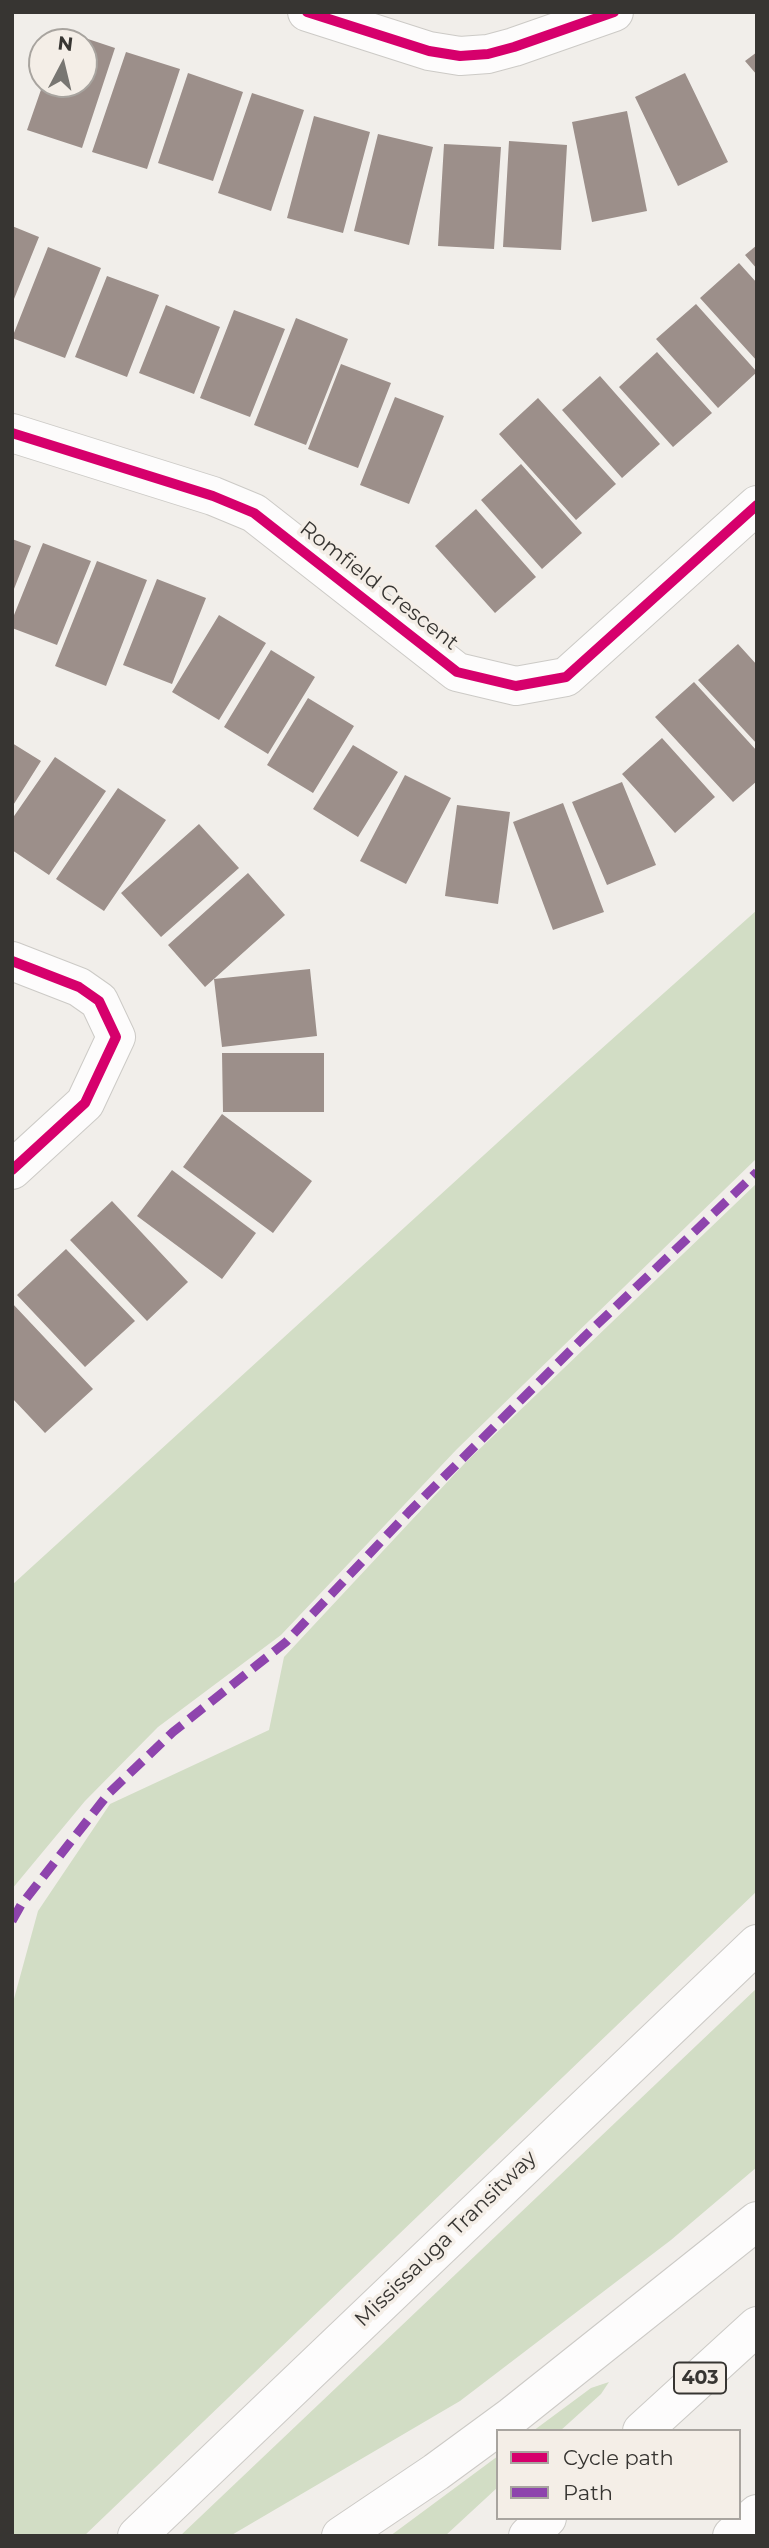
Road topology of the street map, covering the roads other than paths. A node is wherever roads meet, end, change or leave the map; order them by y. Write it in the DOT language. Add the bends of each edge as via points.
graph roads {
  1 [pos="307,12"];
  2 [pos="614,12"];
  3 [pos="12,433"];
  4 [pos="757,505"];
  5 [pos="12,961"];
  6 [pos="12,1170"];
  7 [pos="757,1944"];
  8 [pos="757,2221"];
  9 [pos="757,2326"];
  10 [pos="644,2429"];
  11 [pos="757,2514"];
  12 [pos="545,2520"];
  13 [pos="137,2536"];
  14 [pos="341,2536"];
  15 [pos="528,2536"];
  16 [pos="732,2536"];
  1 -- 2 [label="main road" via="429,51 460,56 514,47"];
  3 -- 4 [label="main road, Romfield Crescent" via="254,513 457,673 516,686 566,677"];
  5 -- 6 [label="main road" via="79,987 99,1001 116,1037 85,1103"];
  7 -- 13 [label="main road, Mississauga Transitway"];
  8 -- 14 [label="main road" via="511,2417"];
  9 -- 10 [label="main road, 403"];
  11 -- 16 [label="main road"];
  12 -- 15 [label="main road"];
}
